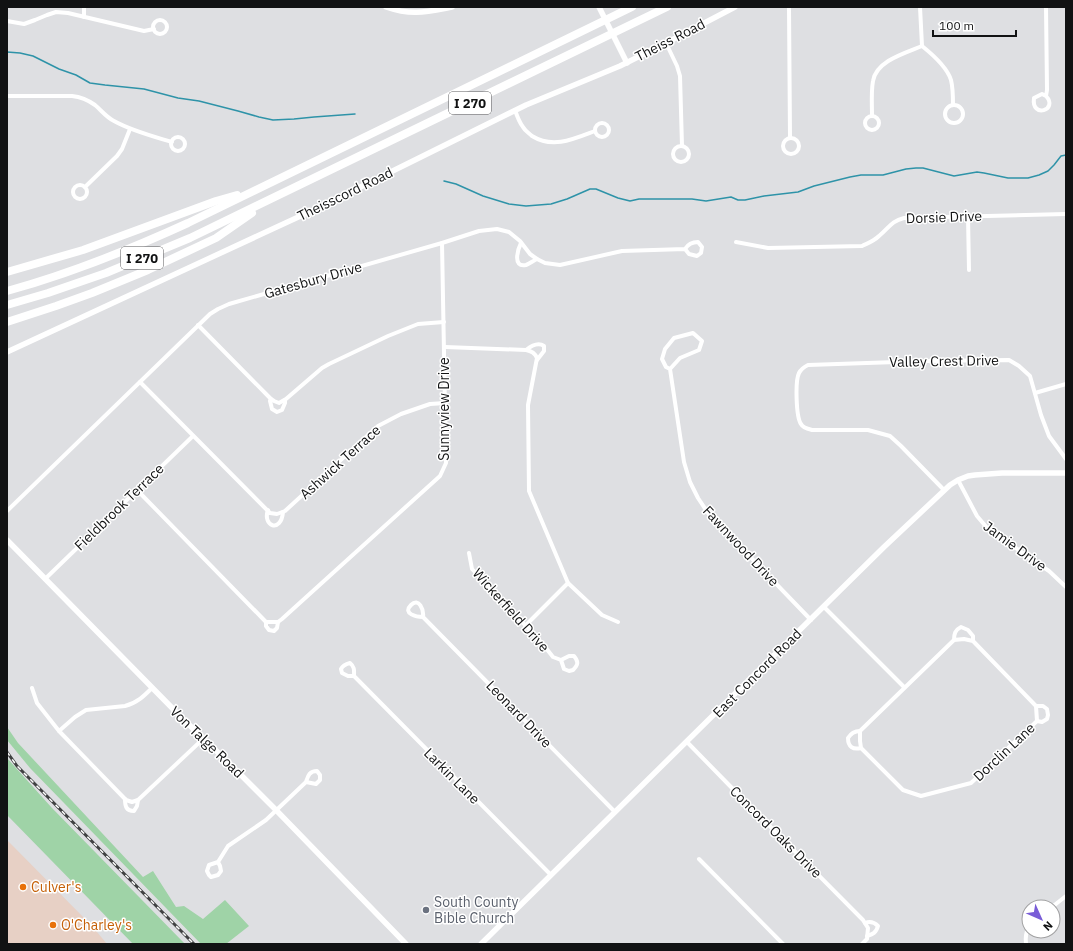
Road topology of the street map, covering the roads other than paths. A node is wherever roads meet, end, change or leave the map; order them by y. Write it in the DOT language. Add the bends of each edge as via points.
graph roads {
  1 [pos="84,7"];
  2 [pos="386,7"];
  3 [pos="452,7"];
  4 [pos="599,7"];
  5 [pos="632,7"];
  6 [pos="667,7"];
  7 [pos="735,7"];
  8 [pos="788,7"];
  9 [pos="920,7"];
  10 [pos="1046,7"];
  11 [pos="84,18"];
  12 [pos="7,21"];
  13 [pos="154,29"];
  14 [pos="666,43"];
  15 [pos="922,46"];
  16 [pos="627,63"];
  17 [pos="7,96"];
  18 [pos="1046,96"];
  19 [pos="953,105"];
  20 [pos="515,110"];
  21 [pos="872,116"];
  22 [pos="130,129"];
  23 [pos="595,131"];
  24 [pos="790,138"];
  25 [pos="172,142"];
  26 [pos="682,146"];
  27 [pos="85,187"];
  28 [pos="252,192"];
  29 [pos="273,199"];
  30 [pos="1066,214"];
  31 [pos="968,216"];
  32 [pos="736,242"];
  33 [pos="442,243"];
  34 [pos="521,243"];
  35 [pos="685,249"];
  36 [pos="537,259"];
  37 [pos="969,270"];
  38 [pos="7,272"];
  39 [pos="7,291"];
  40 [pos="7,305"];
  41 [pos="7,322"];
  42 [pos="444,322"];
  43 [pos="198,325"];
  44 [pos="445,347"];
  45 [pos="526,350"];
  46 [pos="7,352"];
  47 [pos="537,360"];
  48 [pos="670,369"];
  49 [pos="140,382"];
  50 [pos="1066,384"];
  51 [pos="1035,393"];
  52 [pos="271,399"];
  53 [pos="285,400"];
  54 [pos="445,402"];
  55 [pos="192,436"];
  56 [pos="1066,459"];
  57 [pos="1066,473"];
  58 [pos="958,480"];
  59 [pos="137,490"];
  60 [pos="944,490"];
  61 [pos="268,510"];
  62 [pos="7,512"];
  63 [pos="282,512"];
  64 [pos="7,540"];
  65 [pos="469,553"];
  66 [pos="45,579"];
  67 [pos="568,583"];
  68 [pos="1066,587"];
  69 [pos="824,607"];
  70 [pos="423,617"];
  71 [pos="811,620"];
  72 [pos="266,622"];
  73 [pos="278,622"];
  74 [pos="618,622"];
  75 [pos="525,626"];
  76 [pos="954,640"];
  77 [pos="973,641"];
  78 [pos="561,660"];
  79 [pos="354,676"];
  80 [pos="32,688"];
  81 [pos="152,688"];
  82 [pos="904,688"];
  83 [pos="1036,706"];
  84 [pos="1037,722"];
  85 [pos="59,731"];
  86 [pos="860,731"];
  87 [pos="203,738"];
  88 [pos="687,742"];
  89 [pos="861,748"];
  90 [pos="306,782"];
  91 [pos="125,799"];
  92 [pos="138,800"];
  93 [pos="276,810"];
  94 [pos="615,812"];
  95 [pos="699,859"];
  96 [pos="218,862"];
  97 [pos="551,875"];
  98 [pos="865,923"];
  99 [pos="867,936"];
  100 [pos="406,944"];
  101 [pos="481,944"];
  102 [pos="783,944"];
  103 [pos="862,944"];
  1 -- 11 [label="street"];
  2 -- 3 [label="street" via="415,13"];
  4 -- 16 [label="street"];
  5 -- 28 [label="highway, I 270"];
  6 -- 29 [label="highway, I 270"];
  7 -- 14 [label="street, Theiss Road"];
  8 -- 24 [label="street"];
  9 -- 15 [label="street"];
  10 -- 18 [label="street"];
  11 -- 12 [label="street" via="56,12 24,24"];
  11 -- 13 [label="street" via="144,31"];
  14 -- 16 [label="street, Theiss Road"];
  14 -- 26 [label="street" via="680,76"];
  15 -- 19 [label="street" via="947,72 951,81"];
  15 -- 21 [label="street" via="880,66 873,80"];
  16 -- 20 [label="street, Theisscord Road"];
  17 -- 22 [label="street" via="82,98 112,120"];
  18 -- 18 [label="street" via="1049,99 1047,108 1043,111 1035,108 1034,98 1042,94"];
  19 -- 19 [label="street" via="945,114 948,121 955,123 962,119 963,115 962,111"];
  20 -- 23 [label="street" via="523,128 544,141 562,143"];
  20 -- 46 [label="street, Theisscord Road" via="320,207"];
  22 -- 25 [label="street"];
  22 -- 27 [label="street" via="117,156"];
  24 -- 24 [label="street" via="783,147 789,154 793,154 798,150 799,143"];
  28 -- 38 [label="highway" via="216,200 83,250"];
  28 -- 39 [label="highway, I 270" via="131,248"];
  29 -- 40 [label="highway, I 270" via="134,262"];
  29 -- 41 [label="highway" via="216,238 186,253 92,293"];
  30 -- 31 [label="street, Dorsie Drive"];
  31 -- 32 [label="street, Dorsie Drive" via="904,218 890,224 880,236 862,246 768,248"];
  31 -- 37 [label="street"];
  33 -- 34 [label="street, Gatesbury Drive" via="479,231 497,229 509,232"];
  33 -- 42 [label="street, Sunnyview Drive"];
  33 -- 43 [label="street, Gatesbury Drive" via="229,304 210,314"];
  34 -- 36 [label="street, Gatesbury Drive"];
  34 -- 36 [label="street" via="517,252 518,263 526,265"];
  35 -- 36 [label="street, Gatesbury Drive" via="622,252 560,265"];
  42 -- 44 [label="street, Sunnyview Drive"];
  42 -- 53 [label="street" via="418,324 329,364"];
  43 -- 49 [label="street, Gatesbury Drive"];
  43 -- 52 [label="street"];
  44 -- 45 [label="street"];
  44 -- 54 [label="street, Sunnyview Drive"];
  45 -- 47 [label="street" via="535,354"];
  45 -- 47 [label="street" via="534,345 544,346 544,351"];
  47 -- 67 [label="street" via="528,405 529,491"];
  48 -- 48 [label="street, Fawnwood Drive" via="680,358 699,350 702,341 693,333 674,338 665,349 662,359"];
  48 -- 71 [label="street, Fawnwood Drive" via="684,462 698,498 708,513"];
  49 -- 55 [label="street, Ashwick Terrace"];
  49 -- 62 [label="street, Gatesbury Drive"];
  50 -- 51 [label="street"];
  51 -- 56 [label="street, Valley Crest Drive" via="1049,436"];
  51 -- 60 [label="street, Valley Crest Drive" via="1030,376 1009,360 808,364 802,368 797,383 798,417 801,425 812,430 868,430 890,436"];
  52 -- 53 [label="street" via="278,403"];
  52 -- 53 [label="street" via="272,408 277,412 282,410"];
  54 -- 63 [label="street, Ashwick Terrace" via="408,411 378,426"];
  54 -- 73 [label="street, Sunnyview Drive" via="446,463 440,476"];
  55 -- 59 [label="street, Fieldbrook Terrace"];
  55 -- 61 [label="street, Ashwick Terrace"];
  57 -- 58 [label="street, East Concord Road" via="985,474"];
  58 -- 60 [label="street, East Concord Road"];
  58 -- 68 [label="street, Jamie Drive" via="977,516 988,529 1049,571"];
  59 -- 66 [label="street, Fieldbrook Terrace"];
  59 -- 72 [label="street, Sunnyview Drive"];
  60 -- 69 [label="street, East Concord Road"];
  61 -- 63 [label="street" via="277,514"];
  61 -- 63 [label="street, Ashwick Terrace" via="267,521 273,525 281,522"];
  64 -- 66 [label="street, Von Talge Road"];
  65 -- 75 [label="street, Wickerfield Drive" via="472,569"];
  66 -- 81 [label="street, Von Talge Road"];
  67 -- 74 [label="street" via="602,615"];
  67 -- 75 [label="street"];
  69 -- 71 [label="street, East Concord Road"];
  69 -- 82 [label="street"];
  70 -- 94 [label="street, Leonard Drive"];
  71 -- 88 [label="street, East Concord Road"];
  72 -- 73 [label="street"];
  72 -- 73 [label="street, Sunnyview Drive" via="269,630 274,631 278,628"];
  75 -- 78 [label="street, Wickerfield Drive" via="552,657"];
  76 -- 77 [label="street"];
  76 -- 77 [label="street, Dorclin Lane" via="955,631 961,627 971,633"];
  76 -- 82 [label="street, Dorclin Lane"];
  77 -- 83 [label="street, Dorclin Lane"];
  79 -- 97 [label="street, Larkin Lane"];
  80 -- 85 [label="street" via="37,703"];
  81 -- 85 [label="street" via="131,705 86,710"];
  81 -- 87 [label="street, Von Talge Road"];
  82 -- 86 [label="street, Dorclin Lane"];
  83 -- 84 [label="street, Dorclin Lane"];
  83 -- 84 [label="street" via="1047,709 1048,715 1047,719"];
  84 -- 89 [label="street, Dorclin Lane" via="971,783 921,796 903,790"];
  85 -- 91 [label="street"];
  86 -- 89 [label="street"];
  86 -- 89 [label="street, Dorclin Lane" via="855,731 848,738 852,748"];
  87 -- 92 [label="street"];
  87 -- 93 [label="street, Von Talge Road"];
  88 -- 94 [label="street, East Concord Road"];
  88 -- 98 [label="street, Concord Oaks Drive"];
  90 -- 93 [label="street"];
  91 -- 92 [label="street" via="132,802"];
  91 -- 92 [label="street" via="127,810 130,811 134,811"];
  93 -- 96 [label="street" via="228,846"];
  93 -- 100 [label="street, Von Talge Road"];
  94 -- 97 [label="street, East Concord Road"];
  95 -- 102 [label="street"];
  97 -- 101 [label="street, East Concord Road"];
  98 -- 99 [label="street" via="868,928"];
  98 -- 99 [label="street, Concord Oaks Drive" via="874,923 878,926 877,931"];
  99 -- 103 [label="street, Concord Oaks Drive"];
}
